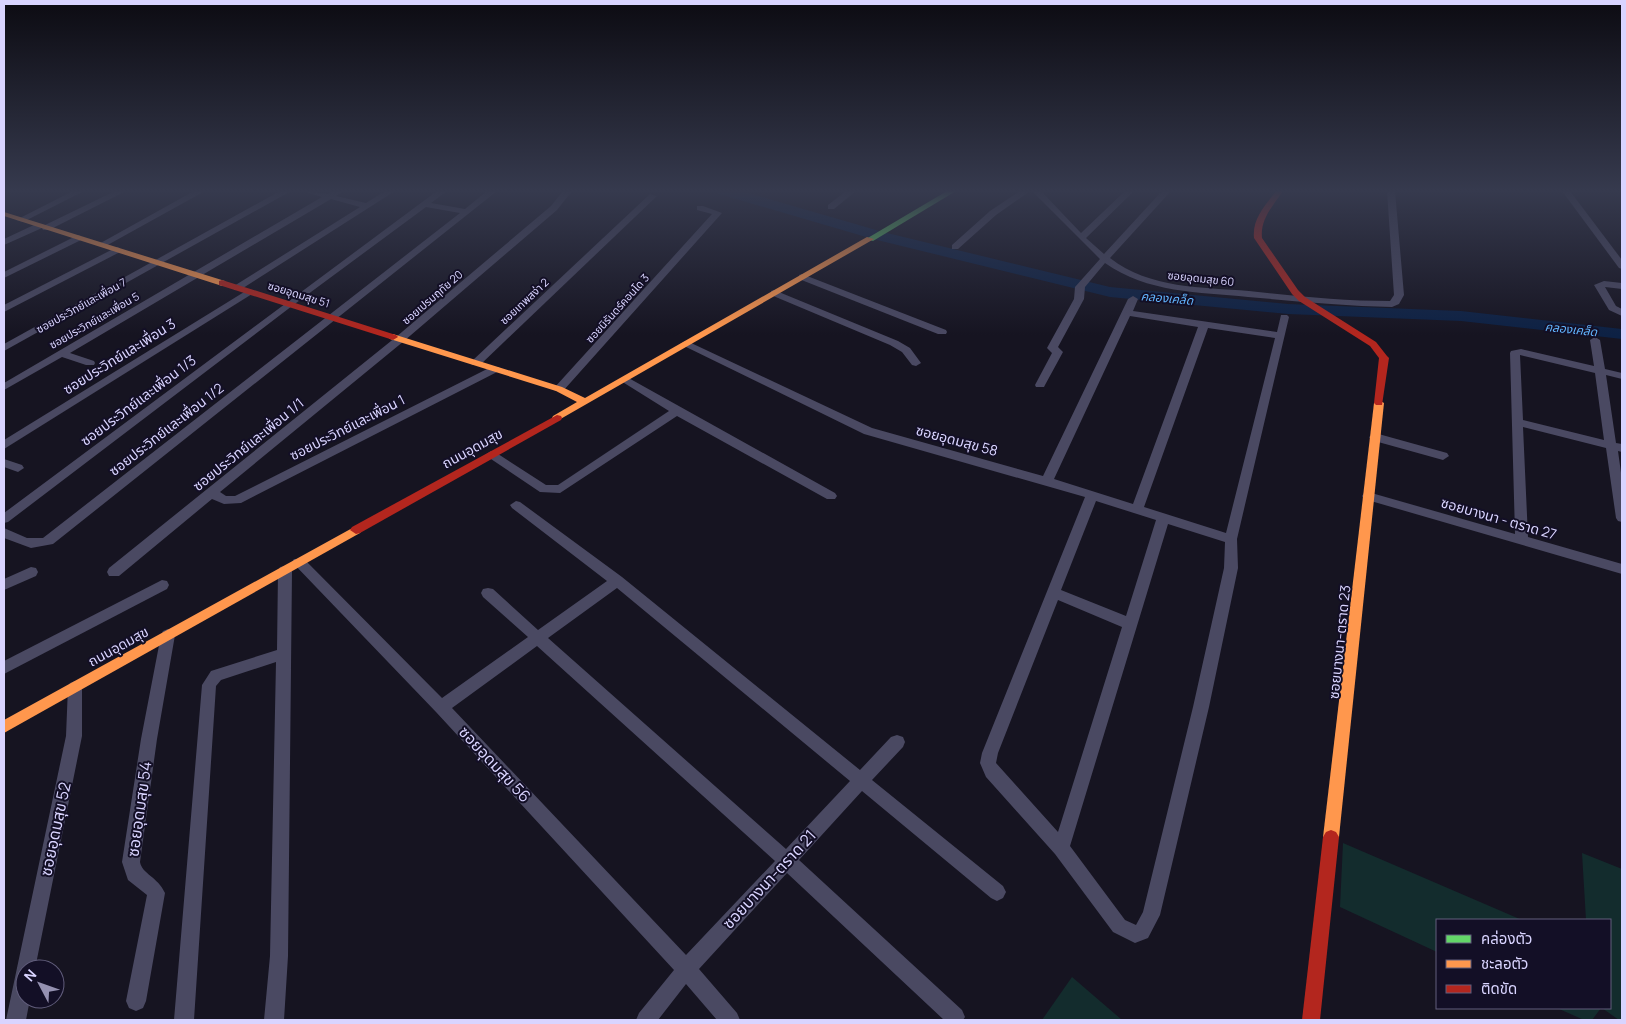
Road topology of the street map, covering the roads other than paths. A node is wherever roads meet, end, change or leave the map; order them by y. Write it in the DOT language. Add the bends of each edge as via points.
graph roads {
  1 [pos="76,239"];
  2 [pos="81,239"];
  3 [pos="113,239"];
  4 [pos="202,239"];
  5 [pos="259,239"];
  6 [pos="315,239"];
  7 [pos="380,239"];
  8 [pos="434,239"];
  9 [pos="518,239"];
  10 [pos="608,239"];
  11 [pos="695,239"];
  12 [pos="868,239"];
  13 [pos="964,239"];
  14 [pos="1084,239"];
  15 [pos="1123,239"];
  16 [pos="1260,239"];
  17 [pos="1395,239"];
  18 [pos="1601,239"];
  19 [pos="101,245"];
  20 [pos="955,247"];
  21 [pos="117,250"];
  22 [pos="1104,259"];
  23 [pos="158,263"];
  24 [pos="1622,266"];
  25 [pos="4,275"];
  26 [pos="197,275"];
  27 [pos="802,277"];
  28 [pos="1622,286"];
  29 [pos="237,288"];
  30 [pos="249,292"];
  31 [pos="774,293"];
  32 [pos="1133,299"];
  33 [pos="1306,302"];
  34 [pos="290,304"];
  35 [pos="4,309"];
  36 [pos="1127,313"];
  37 [pos="1622,313"];
  38 [pos="1284,317"];
  39 [pos="333,318"];
  40 [pos="1204,324"];
  41 [pos="942,332"];
  42 [pos="1281,336"];
  43 [pos="400,339"];
  44 [pos="1595,340"];
  45 [pos="685,344"];
  46 [pos="4,348"];
  47 [pos="60,354"];
  48 [pos="476,363"];
  49 [pos="916,363"];
  50 [pos="90,364"];
  51 [pos="495,369"];
  52 [pos="1600,371"];
  53 [pos="1622,376"];
  54 [pos="624,379"];
  55 [pos="1040,385"];
  56 [pos="4,387"];
  57 [pos="559,389"];
  58 [pos="586,402"];
  59 [pos="677,411"];
  60 [pos="1517,422"];
  61 [pos="1375,438"];
  62 [pos="4,444"];
  63 [pos="1617,447"];
  64 [pos="491,455"];
  65 [pos="1443,456"];
  66 [pos="4,463"];
  67 [pos="18,468"];
  68 [pos="1047,481"];
  69 [pos="212,492"];
  70 [pos="831,496"];
  71 [pos="1092,496"];
  72 [pos="1368,496"];
  73 [pos="516,506"];
  74 [pos="1137,510"];
  75 [pos="1164,518"];
  76 [pos="1622,518"];
  77 [pos="4,519"];
  78 [pos="8,535"];
  79 [pos="1231,539"];
  80 [pos="1522,540"];
  81 [pos="292,566"];
  82 [pos="1622,569"];
  83 [pos="31,572"];
  84 [pos="114,572"];
  85 [pos="617,581"];
  86 [pos="162,584"];
  87 [pos="4,585"];
  88 [pos="488,593"];
  89 [pos="1054,593"];
  90 [pos="1130,624"];
  91 [pos="168,635"];
  92 [pos="538,639"];
  93 [pos="284,654"];
  94 [pos="4,668"];
  95 [pos="75,688"];
  96 [pos="442,707"];
  97 [pos="4,727"];
  98 [pos="897,742"];
  99 [pos="861,780"];
  100 [pos="1061,848"];
  101 [pos="786,860"];
  102 [pos="997,892"];
  103 [pos="28,959"];
  104 [pos="686,969"];
  105 [pos="136,1000"];
  106 [pos="955,1016"];
  107 [pos="184,1020"];
  108 [pos="274,1020"];
  109 [pos="646,1020"];
  110 [pos="730,1020"];
  111 [pos="1311,1020"];
  1 -- 25 [label="street"];
  2 -- 19 [label="street, ซอยอุดมสุข 51"];
  3 -- 19 [label="street"];
  4 -- 23 [label="street, ซอยประวิทย์และเพื่อน 7"];
  5 -- 26 [label="street, ซอยประวิทย์และเพื่อน 5"];
  6 -- 29 [label="street"];
  7 -- 34 [label="street, ซอยประวิทย์และเพื่อน 1/3"];
  8 -- 39 [label="street, ซอยประวิทย์และเพื่อน 1/2"];
  9 -- 43 [label="street, ซอยเปรมฤทัย 20"];
  10 -- 48 [label="street, ซอยเทพสง่า 2"];
  11 -- 57 [label="street, ซอยนิรันดร์คอนโด 3"];
  12 -- 27 [label="street, ถนนอุดมสุข"];
  13 -- 20 [label="street"];
  14 -- 22 [label="street, ซอยอุดมสุข 60"];
  15 -- 22 [label="street"];
  16 -- 33 [label="street" via="1295,292"];
  17 -- 33 [label="street, ซอยอุดมสุข 60" via="1399,295 1396,302"];
  18 -- 24 [label="street"];
  19 -- 21 [label="street, ซอยอุดมสุข 51"];
  21 -- 23 [label="street, ซอยอุดมสุข 51"];
  21 -- 35 [label="street"];
  22 -- 33 [label="street, ซอยอุดมสุข 60" via="1137,278 1159,284"];
  22 -- 55 [label="street" via="1082,284 1079,299 1052,348 1058,352"];
  23 -- 26 [label="street, ซอยอุดมสุข 51"];
  23 -- 46 [label="street, ซอยประวิทย์และเพื่อน 7"];
  26 -- 29 [label="street, ซอยอุดมสุข 51"];
  26 -- 47 [label="street, ซอยประวิทย์และเพื่อน 5"];
  27 -- 31 [label="street, ถนนอุดมสุข"];
  27 -- 41 [label="street"];
  28 -- 37 [label="street" via="1599,285 1612,308"];
  29 -- 30 [label="street, ซอยอุดมสุข 51"];
  30 -- 34 [label="street, ซอยอุดมสุข 51"];
  30 -- 62 [label="street, ซอยประวิทย์และเพื่อน 3"];
  31 -- 45 [label="street, ถนนอุดมสุข"];
  31 -- 49 [label="street" via="894,343 906,350"];
  32 -- 36 [label="street"];
  33 -- 61 [label="street, ซอยบางนา-ตราด 23" via="1373,344 1384,358"];
  34 -- 39 [label="street, ซอยอุดมสุข 51"];
  34 -- 77 [label="street, ซอยประวิทย์และเพื่อน 1/3"];
  36 -- 40 [label="street"];
  36 -- 68 [label="street"];
  38 -- 42 [label="street"];
  39 -- 43 [label="street, ซอยอุดมสุข 51"];
  39 -- 78 [label="street, ซอยประวิทย์และเพื่อน 1/2" via="48,541 30,544"];
  40 -- 42 [label="street"];
  40 -- 74 [label="street"];
  42 -- 79 [label="street"];
  43 -- 48 [label="street, ซอยอุดมสุข 51"];
  43 -- 69 [label="street, ซอยประวิทย์และเพื่อน 1/1"];
  44 -- 52 [label="street"];
  45 -- 54 [label="street, ถนนอุดมสุข"];
  45 -- 68 [label="street, ซอยอุดมสุข 58" via="855,426"];
  47 -- 50 [label="street"];
  47 -- 56 [label="street, ซอยประวิทย์และเพื่อน 5"];
  48 -- 51 [label="street, ซอยอุดมสุข 51"];
  51 -- 57 [label="street, ซอยอุดมสุข 51"];
  51 -- 69 [label="street, ซอยประวิทย์และเพื่อน 1" via="237,500 224,500"];
  52 -- 53 [label="street"];
  52 -- 60 [label="street" via="1515,353"];
  52 -- 63 [label="street"];
  54 -- 58 [label="street, ถนนอุดมสุข"];
  54 -- 59 [label="street"];
  57 -- 58 [label="street, ซอยอุดมสุข 51"];
  58 -- 64 [label="street, ถนนอุดมสุข"];
  59 -- 64 [label="street" via="560,489 544,489"];
  59 -- 70 [label="street"];
  60 -- 63 [label="street"];
  60 -- 80 [label="street"];
  61 -- 65 [label="street"];
  61 -- 72 [label="street, ซอยบางนา-ตราด 23"];
  63 -- 76 [label="street"];
  64 -- 81 [label="street, ถนนอุดมสุข"];
  66 -- 67 [label="street"];
  68 -- 71 [label="street, ซอยอุดมสุข 58"];
  69 -- 84 [label="street, ซอยประวิทย์และเพื่อน 1/1"];
  71 -- 74 [label="street, ซอยอุดมสุข 58"];
  71 -- 89 [label="street"];
  72 -- 80 [label="street, ซอยบางนา - ตราด 27"];
  72 -- 111 [label="street, ซอยบางนา-ตราด 23"];
  73 -- 85 [label="street"];
  74 -- 75 [label="street, ซอยอุดมสุข 58"];
  75 -- 79 [label="street, ซอยอุดมสุข 58"];
  75 -- 90 [label="street"];
  79 -- 100 [label="street" via="1231,568 1202,707 1152,914 1142,932 1135,934 1119,926"];
  80 -- 82 [label="street, ซอยบางนา - ตราด 27"];
  81 -- 91 [label="street, ถนนอุดมสุข"];
  81 -- 93 [label="street"];
  81 -- 96 [label="street, ซอยอุดมสุข 56"];
  83 -- 87 [label="street"];
  85 -- 92 [label="street"];
  85 -- 99 [label="street"];
  86 -- 94 [label="street"];
  88 -- 92 [label="street"];
  89 -- 90 [label="street"];
  89 -- 100 [label="street" via="988,763 992,772"];
  90 -- 100 [label="street"];
  91 -- 95 [label="street, ถนนอุดมสุข"];
  91 -- 105 [label="street, ซอยอุดมสุข 54" via="131,862 132,872 152,885 156,893"];
  92 -- 96 [label="street"];
  92 -- 101 [label="street"];
  93 -- 107 [label="street" via="216,675 209,685"];
  93 -- 108 [label="street" via="279,956"];
  95 -- 97 [label="street, ถนนอุดมสุข"];
  95 -- 103 [label="street, ซอยอุดมสุข 52" via="74,736"];
  96 -- 104 [label="street, ซอยอุดมสุข 56"];
  98 -- 99 [label="street, ซอยบางนา-ตราด 21"];
  99 -- 101 [label="street, ซอยบางนา-ตราด 21"];
  99 -- 102 [label="street"];
  101 -- 104 [label="street, ซอยบางนา-ตราด 21"];
  101 -- 106 [label="street"];
  104 -- 109 [label="street, ซอยบางนา-ตราด 21"];
  104 -- 110 [label="street, ซอยอุดมสุข 56"];
}
